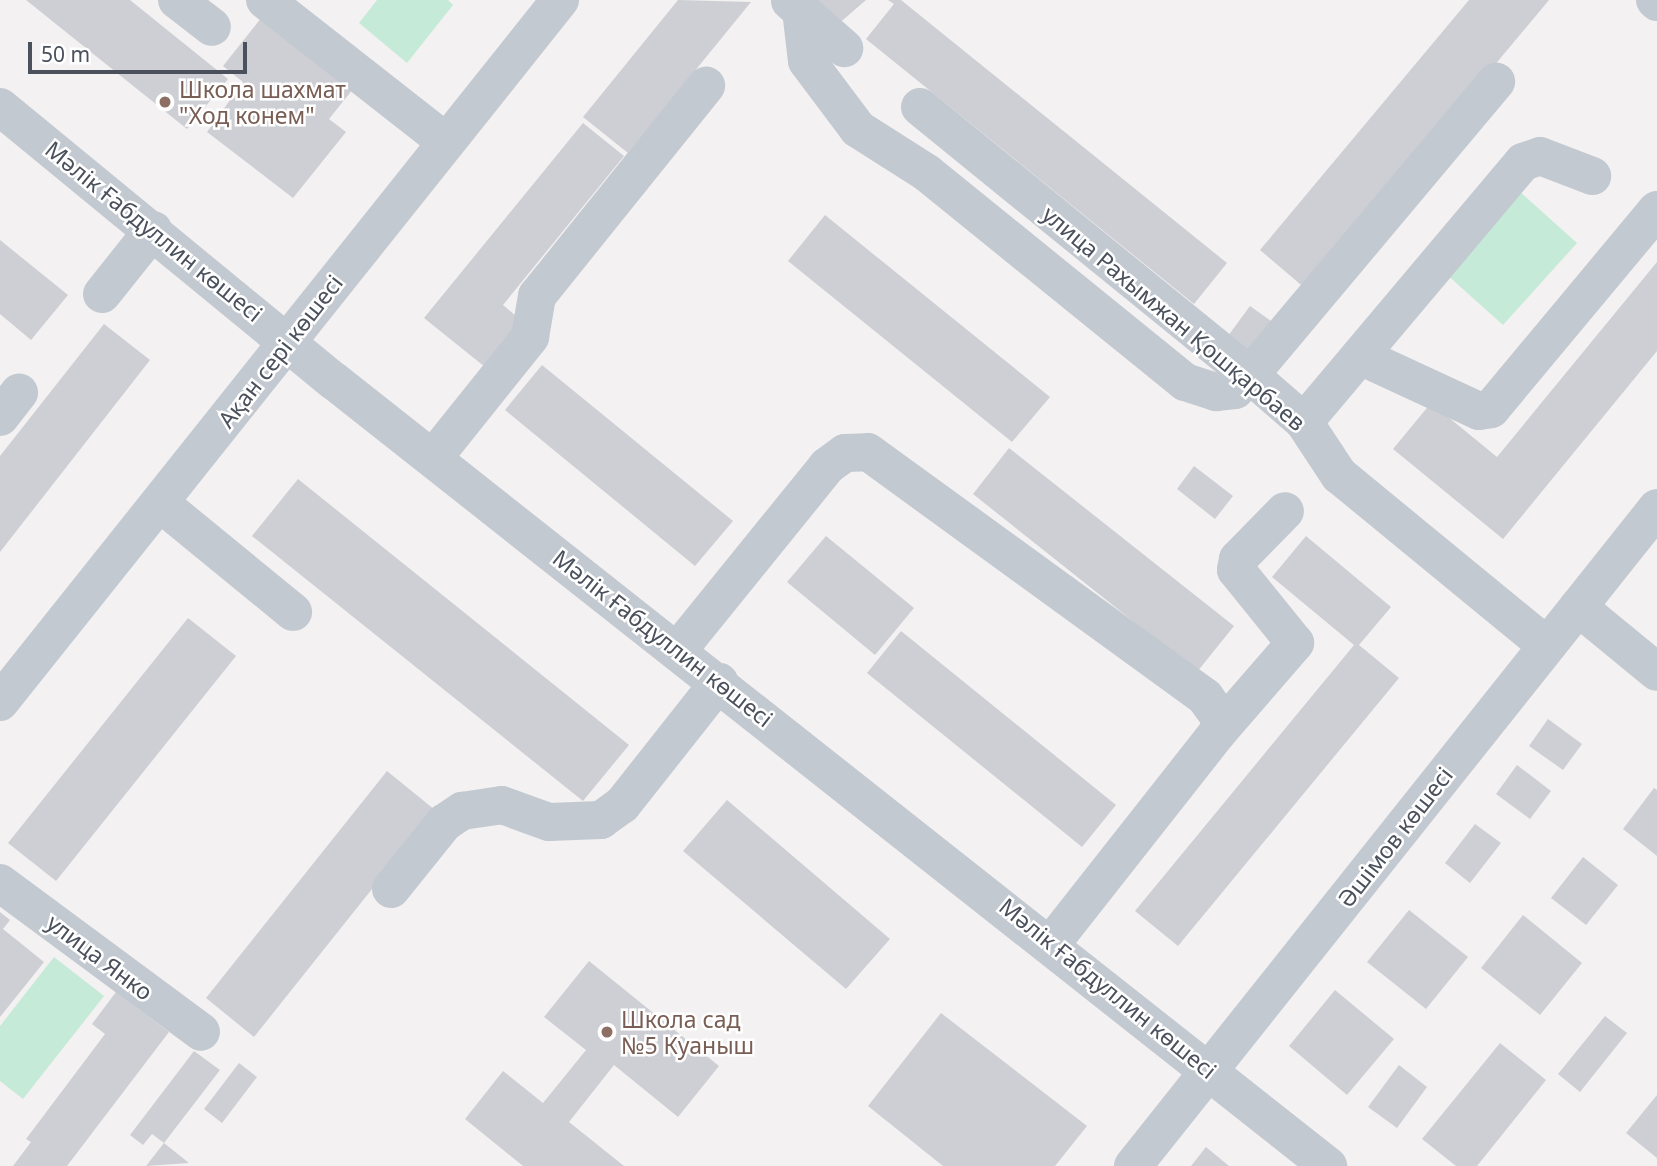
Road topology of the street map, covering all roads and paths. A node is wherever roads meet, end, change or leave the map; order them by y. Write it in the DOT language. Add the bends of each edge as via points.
graph roads {
  1 [pos="177,0"];
  2 [pos="265,0"];
  3 [pos="560,0"];
  4 [pos="795,5"];
  5 [pos="212,27"];
  6 [pos="844,48"];
  7 [pos="1496,82"];
  8 [pos="706,86"];
  9 [pos="0,107"];
  10 [pos="920,107"];
  11 [pos="446,142"];
  12 [pos="1592,176"];
  13 [pos="1657,210"];
  14 [pos="153,230"];
  15 [pos="102,294"];
  16 [pos="289,340"];
  17 [pos="1360,356"];
  18 [pos="1250,375"];
  19 [pos="1304,422"];
  20 [pos="434,457"];
  21 [pos="160,503"];
  22 [pos="1657,508"];
  23 [pos="1285,511"];
  24 [pos="1578,607"];
  25 [pos="293,612"];
  26 [pos="1547,646"];
  27 [pos="679,649"];
  28 [pos="1657,672"];
  29 [pos="719,682"];
  30 [pos="0,702"];
  31 [pos="1218,732"];
  32 [pos="0,883"];
  33 [pos="391,889"];
  34 [pos="1052,943"];
  35 [pos="201,1032"];
  36 [pos="1210,1069"];
  37 [pos="1133,1166"];
  38 [pos="1328,1166"];
  1 -- 5 [label="street"];
  2 -- 11 [label="street"];
  3 -- 11 [label="street, Ақан сері көшесі"];
  4 -- 6 [label="street"];
  4 -- 18 [label="street" via="807,61 858,129 927,173 1185,382 1235,390"];
  7 -- 18 [label="street"];
  8 -- 20 [label="street" via="537,296 530,337"];
  9 -- 14 [label="street, Мәлік Ғабдуллин көшесі"];
  10 -- 18 [label="street, улица Рахымжан Қошқарбаев"];
  11 -- 16 [label="street, Ақан сері көшесі"];
  12 -- 17 [label="street" via="1531,156"];
  13 -- 17 [label="street" via="1491,409 1479,411"];
  14 -- 15 [label="street"];
  14 -- 16 [label="street, Мәлік Ғабдуллин көшесі"];
  16 -- 20 [label="street, Мәлік Ғабдуллин көшесі"];
  16 -- 21 [label="street, Ақан сері көшесі"];
  17 -- 19 [label="street"];
  18 -- 19 [label="street, улица Рахымжан Қошқарбаев"];
  19 -- 26 [label="street, улица Рахымжан Қошқарбаев" via="1339,475"];
  20 -- 27 [label="street, Мәлік Ғабдуллин көшесі"];
  21 -- 25 [label="street"];
  21 -- 30 [label="street, Ақан сері көшесі"];
  22 -- 24 [label="street, Әшімов көшесі"];
  23 -- 31 [label="street" via="1238,559 1236,570 1295,643"];
  24 -- 26 [label="street, Әшімов көшесі"];
  24 -- 28 [label="street"];
  26 -- 36 [label="street, Әшімов көшесі"];
  27 -- 29 [label="street, Мәлік Ғабдуллин көшесі"];
  27 -- 31 [label="street" via="827,466 845,453 868,452 1205,697 1220,719"];
  29 -- 33 [label="street" via="622,805 601,820 549,822 502,804 462,811 444,823"];
  29 -- 34 [label="street, Мәлік Ғабдуллин көшесі"];
  31 -- 34 [label="street"];
  32 -- 35 [label="street, улица Янко"];
  34 -- 36 [label="street, Мәлік Ғабдуллин көшесі"];
  36 -- 37 [label="street, Әшімов көшесі"];
  36 -- 38 [label="street, Мәлік Ғабдуллин көшесі"];
}
